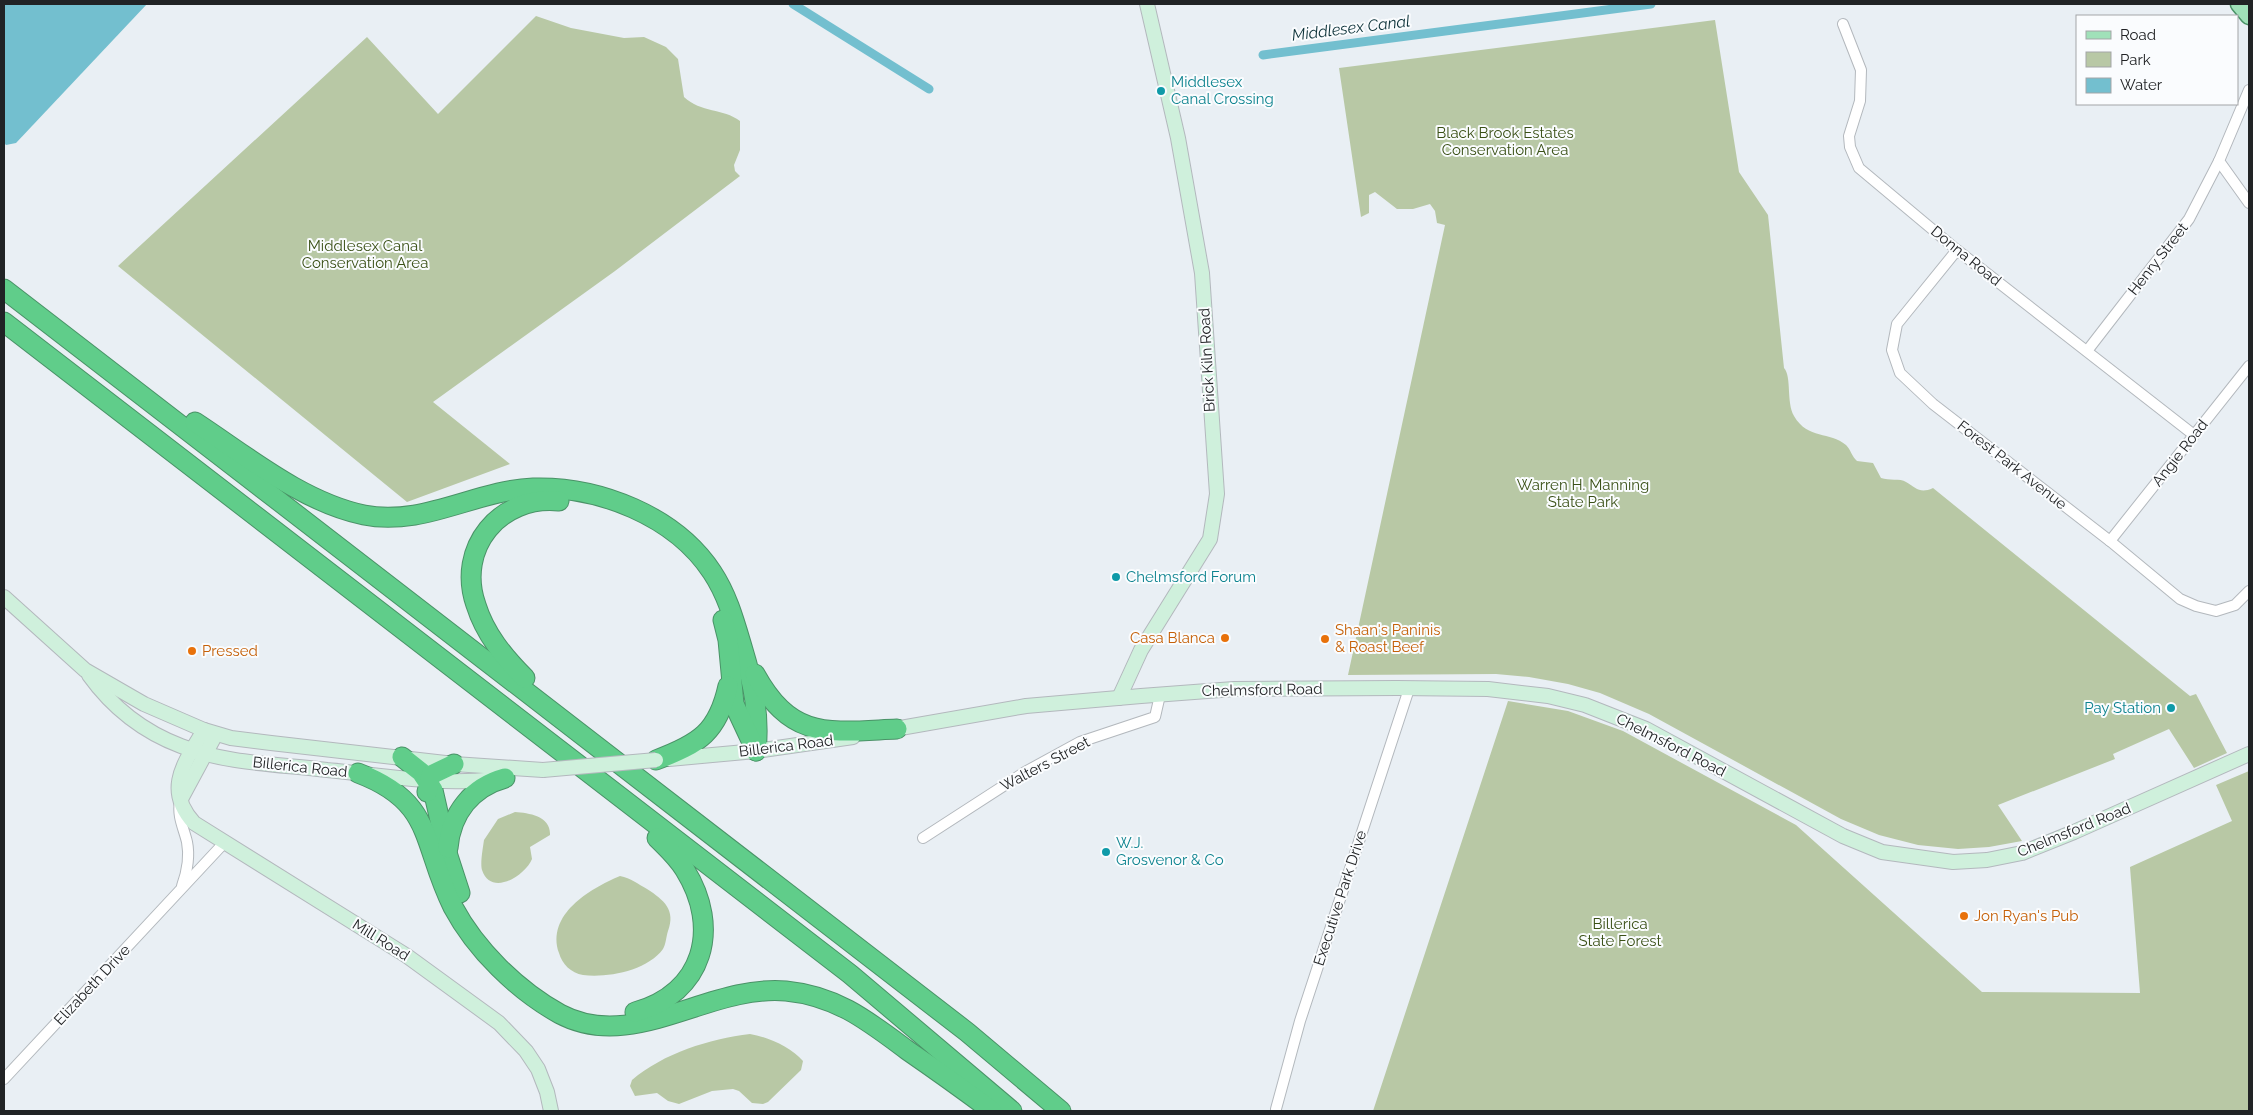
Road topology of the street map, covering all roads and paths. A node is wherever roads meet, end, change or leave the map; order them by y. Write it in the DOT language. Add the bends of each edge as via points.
graph roads {
  1 [pos="1146,4"];
  2 [pos="2239,4"];
  3 [pos="2249,16"];
  4 [pos="1843,24"];
  5 [pos="2249,90"];
  6 [pos="2219,161"];
  7 [pos="2249,203"];
  8 [pos="1957,250"];
  9 [pos="4,289"];
  10 [pos="4,322"];
  11 [pos="4,327"];
  12 [pos="66,337"];
  13 [pos="2087,352"];
  14 [pos="58,364"];
  15 [pos="2249,366"];
  16 [pos="2194,435"];
  17 [pos="2110,541"];
  18 [pos="2249,591"];
  19 [pos="5,602"];
  20 [pos="745,656"];
  21 [pos="85,670"];
  22 [pos="730,678"];
  23 [pos="1409,689"];
  24 [pos="1160,694"];
  25 [pos="1119,698"];
  26 [pos="1026,706"];
  27 [pos="571,726"];
  28 [pos="897,729"];
  29 [pos="210,732"];
  30 [pos="756,751"];
  31 [pos="199,752"];
  32 [pos="2249,754"];
  33 [pos="402,757"];
  34 [pos="656,760"];
  35 [pos="454,764"];
  36 [pos="544,770"];
  37 [pos="358,773"];
  38 [pos="505,778"];
  39 [pos="428,780"];
  40 [pos="601,783"];
  41 [pos="181,799"];
  42 [pos="923,838"];
  43 [pos="224,843"];
  44 [pos="429,845"];
  45 [pos="448,856"];
  46 [pos="180,890"];
  47 [pos="4,1080"];
  48 [pos="1276,1109"];
  49 [pos="551,1111"];
  50 [pos="992,1111"];
  51 [pos="1012,1111"];
  52 [pos="1061,1111"];
  1 -- 25 [label="main road, Brick Kiln Road" via="1178,138 1202,273 1217,494 1210,538 1141,650"];
  2 -- 3 [label="main road"];
  4 -- 8 [label="street, Donna Road" via="1861,70 1860,101 1849,136 1853,158 1868,176"];
  5 -- 6 [label="street"];
  6 -- 7 [label="street"];
  6 -- 13 [label="street, Henry Street" via="2189,219"];
  8 -- 13 [label="street, Donna Road"];
  8 -- 17 [label="street, Forest Park Avenue" via="1897,324 1892,340 1894,362 1915,389"];
  9 -- 12 [label="highway"];
  10 -- 14 [label="highway"];
  11 -- 14 [label="highway"];
  12 -- 20 [label="highway" via="281,478 324,502 346,510 366,516 412,515 533,488 601,498 648,515 680,536 712,572 729,605"];
  12 -- 27 [label="highway"];
  13 -- 16 [label="street, Donna Road"];
  14 -- 40 [label="highway"];
  15 -- 16 [label="street, Angie Road"];
  16 -- 17 [label="street, Angie Road"];
  17 -- 18 [label="street, Forest Park Avenue" via="2180,599 2196,606 2216,611 2226,609"];
  19 -- 21 [label="main road, Billerica Road"];
  20 -- 28 [label="highway" via="770,699 796,722 826,731"];
  20 -- 30 [label="highway" via="759,728"];
  21 -- 29 [label="main road, Billerica Road" via="144,704"];
  21 -- 31 [label="main road, Billerica Road" via="103,694 125,714 168,741"];
  22 -- 27 [label="highway" via="728,640 716,602 692,564 672,544 649,528 607,511 554,500 526,503 504,512 482,539 475,553 471,580 475,604 485,629 507,660"];
  22 -- 30 [label="highway" via="736,711"];
  22 -- 34 [label="highway" via="722,710 712,729 689,746"];
  23 -- 24 [label="main road, Chelmsford Road" via="1234,689"];
  23 -- 32 [label="main road, Chelmsford Road" via="1497,689 1585,705 1646,729 1843,836 1882,852 1953,862 2022,853"];
  23 -- 48 [label="street, Executive Park Drive" via="1300,1021"];
  24 -- 25 [label="main road, Chelmsford Road"];
  24 -- 42 [label="street, Walters Street" via="1155,717 1080,742 1025,772"];
  25 -- 26 [label="main road, Chelmsford Road"];
  26 -- 28 [label="main road, Billerica Road"];
  27 -- 52 [label="highway" via="967,1032"];
  28 -- 30 [label="main road, Billerica Road"];
  29 -- 31 [label="main road, Mill Road"];
  29 -- 33 [label="main road, Billerica Road" via="248,741"];
  30 -- 34 [label="main road, Billerica Road"];
  31 -- 37 [label="main road, Billerica Road" via="238,760"];
  31 -- 41 [label="main road, Mill Road" via="178,780"];
  33 -- 35 [label="main road, Billerica Road"];
  33 -- 39 [label="highway"];
  34 -- 36 [label="main road, Billerica Road, bridge"];
  35 -- 36 [label="main road, Billerica Road"];
  35 -- 39 [label="highway" via="436,771"];
  36 -- 38 [label="main road, Billerica Road"];
  37 -- 39 [label="main road, Billerica Road"];
  37 -- 44 [label="highway" via="377,780 402,796 418,816"];
  38 -- 39 [label="main road, Billerica Road" via="464,782"];
  38 -- 45 [label="highway" via="480,787 470,796 452,829"];
  39 -- 44 [label="highway" via="425,812"];
  39 -- 45 [label="highway" via="439,806"];
  40 -- 45 [label="highway" via="673,854 694,888 703,915 702,948 694,970 677,991 650,1008 624,1015 595,1014 570,1006 540,988 480,928 465,904"];
  40 -- 51 [label="highway" via="850,974"];
  41 -- 43 [label="main road, Mill Road" via="194,823"];
  41 -- 46 [label="street, Elizabeth Drive" via="180,815 188,859"];
  43 -- 46 [label="street, Elizabeth Drive"];
  43 -- 49 [label="main road, Mill Road" via="407,956 499,1023 538,1070"];
  44 -- 50 [label="highway" via="444,888 469,932 512,980 561,1014 584,1023 618,1027 738,994 768,991 801,994 829,1001 859,1014"];
  46 -- 47 [label="street, Elizabeth Drive"];
}
